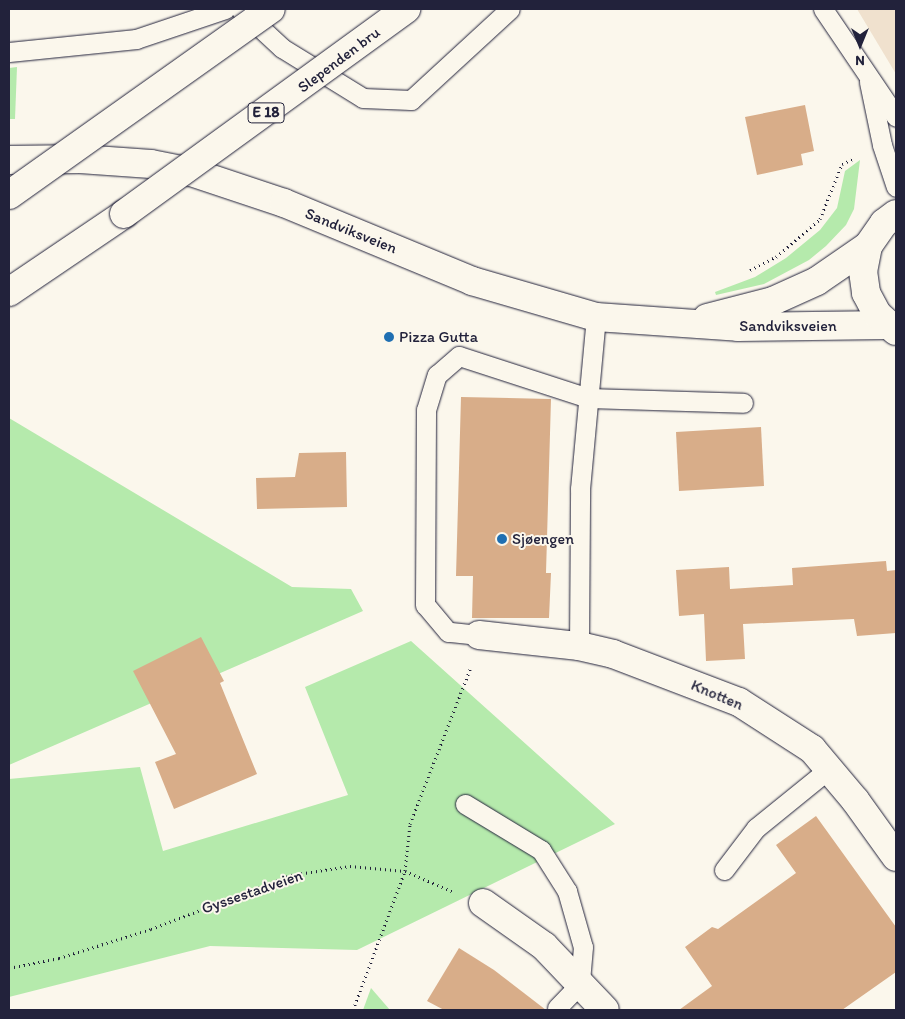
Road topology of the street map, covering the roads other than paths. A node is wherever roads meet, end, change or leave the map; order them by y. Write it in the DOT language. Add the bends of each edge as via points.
graph roads {
  1 [pos="225,9"];
  2 [pos="240,9"];
  3 [pos="271,9"];
  4 [pos="406,9"];
  5 [pos="510,9"];
  6 [pos="823,9"];
  7 [pos="9,52"];
  8 [pos="866,71"];
  9 [pos="896,117"];
  10 [pos="9,160"];
  11 [pos="896,187"];
  12 [pos="9,195"];
  13 [pos="896,214"];
  14 [pos="868,246"];
  15 [pos="9,292"];
  16 [pos="596,317"];
  17 [pos="690,322"];
  18 [pos="891,328"];
  19 [pos="588,398"];
  20 [pos="743,403"];
  21 [pos="479,635"];
  22 [pos="579,646"];
  23 [pos="830,768"];
  24 [pos="465,804"];
  25 [pos="896,857"];
  26 [pos="724,870"];
  27 [pos="483,904"];
  28 [pos="580,984"];
  29 [pos="557,1008"];
  30 [pos="605,1010"];
  1 -- 7 [label="lane" via="136,39"];
  2 -- 5 [label="lane" via="282,48 363,98 411,100"];
  3 -- 12 [label="main road, bridge"];
  4 -- 15 [label="main road, Slependen bru / E 18, bridge" via="124,214"];
  6 -- 8 [label="lane"];
  8 -- 9 [label="lane"];
  8 -- 11 [label="lane" via="882,145"];
  10 -- 16 [label="main road, Sandviksveien" via="80,158 151,164 191,172 284,203 472,281"];
  13 -- 14 [label="main road" via="884,223"];
  14 -- 17 [label="main road, Sandviksveien" via="817,281 773,301"];
  14 -- 18 [label="main road" via="863,271 866,293"];
  16 -- 17 [label="main road, Sandviksveien"];
  16 -- 19 [label="lane"];
  17 -- 18 [label="main road, Sandviksveien" via="738,327"];
  19 -- 20 [label="lane"];
  19 -- 21 [label="lane" via="459,356 437,375 426,410 425,605 448,632"];
  19 -- 22 [label="lane" via="580,489"];
  21 -- 22 [label="main road, Knotten"];
  22 -- 23 [label="main road, Knotten" via="614,654 739,702 812,748"];
  23 -- 25 [label="main road, Knotten"];
  23 -- 26 [label="lane" via="756,828"];
  24 -- 28 [label="lane" via="541,850 570,900 583,947"];
  27 -- 28 [label="main road" via="544,946"];
  28 -- 29 [label="lane"];
  28 -- 30 [label="main road"];
}
